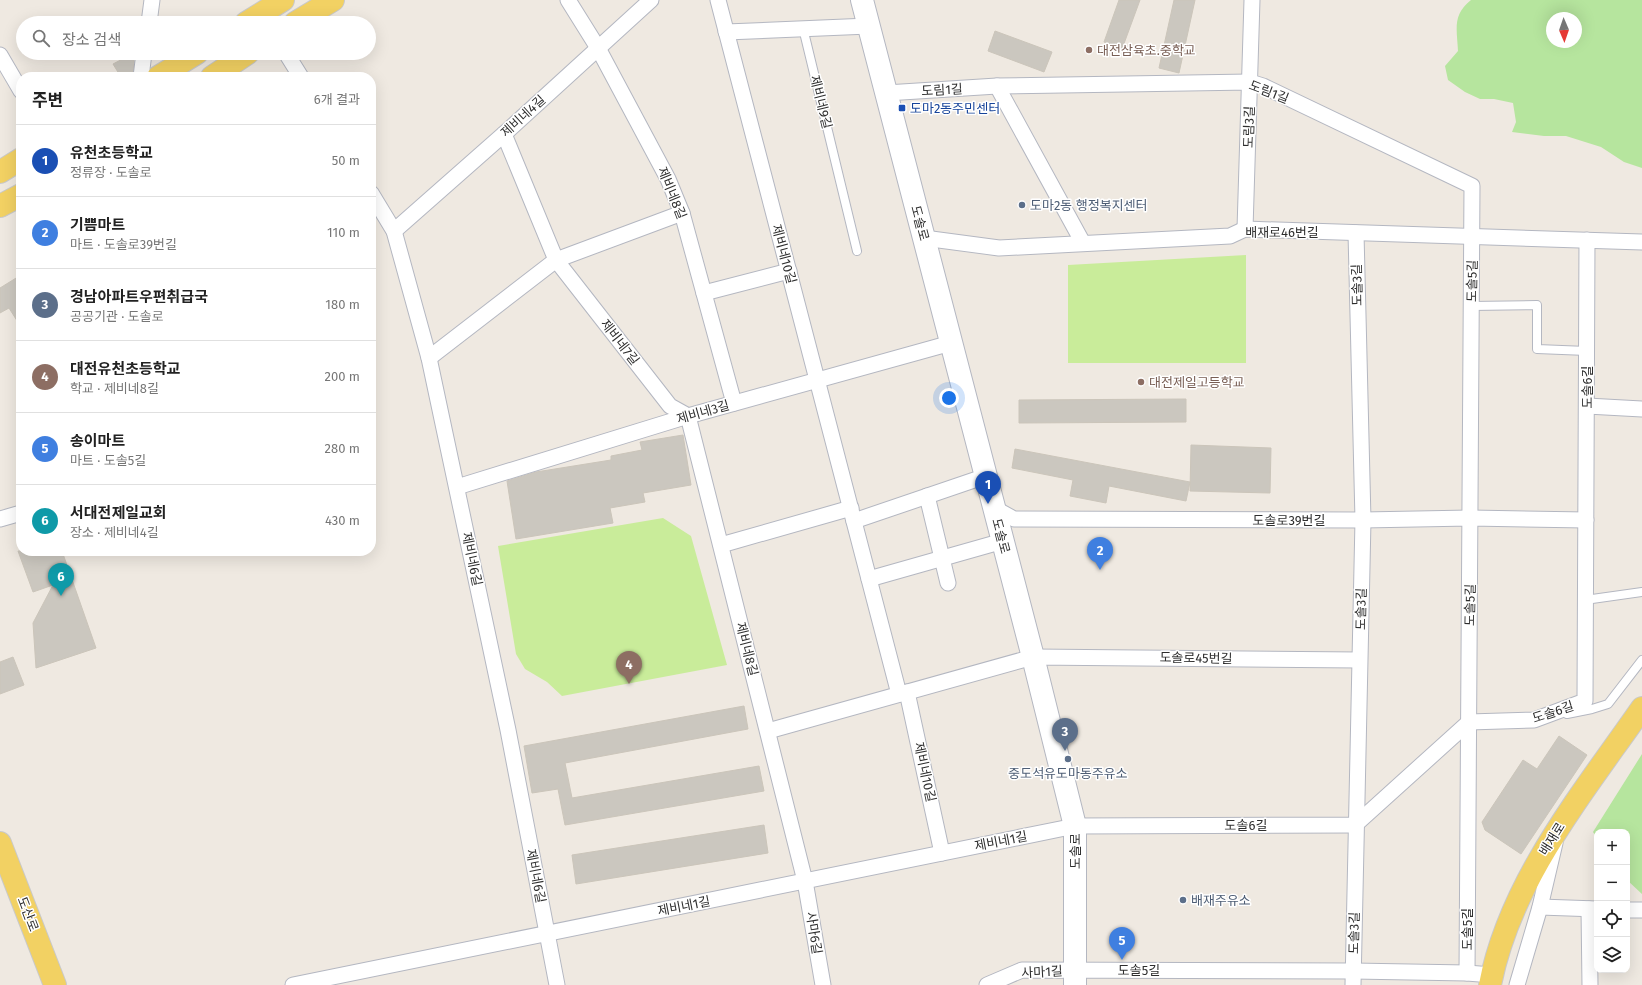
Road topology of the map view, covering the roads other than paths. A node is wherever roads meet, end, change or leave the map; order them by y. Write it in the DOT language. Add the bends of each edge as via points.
graph roads {
  1 [pos="152,0"];
  2 [pos="283,0"];
  3 [pos="333,0"];
  4 [pos="568,0"];
  5 [pos="651,0"];
  6 [pos="718,0"];
  7 [pos="862,0"];
  8 [pos="1252,0"];
  9 [pos="150,16"];
  10 [pos="257,16"];
  11 [pos="307,16"];
  12 [pos="869,26"];
  13 [pos="803,28"];
  14 [pos="726,32"];
  15 [pos="598,48"];
  16 [pos="0,55"];
  17 [pos="143,60"];
  18 [pos="186,60"];
  19 [pos="238,60"];
  20 [pos="290,60"];
  21 [pos="142,72"];
  22 [pos="166,72"];
  23 [pos="220,72"];
  24 [pos="298,72"];
  25 [pos="16,82"];
  26 [pos="1250,82"];
  27 [pos="997,86"];
  28 [pos="886,93"];
  29 [pos="504,134"];
  30 [pos="16,162"];
  31 [pos="0,172"];
  32 [pos="16,198"];
  33 [pos="376,201"];
  34 [pos="0,206"];
  35 [pos="682,213"];
  36 [pos="1245,229"];
  37 [pos="394,231"];
  38 [pos="1356,233"];
  39 [pos="1472,236"];
  40 [pos="924,238"];
  41 [pos="1587,240"];
  42 [pos="1642,242"];
  43 [pos="1083,243"];
  44 [pos="857,250"];
  45 [pos="556,260"];
  46 [pos="789,271"];
  47 [pos="704,293"];
  48 [pos="1471,306"];
  49 [pos="951,343"];
  50 [pos="1587,351"];
  51 [pos="429,358"];
  52 [pos="817,380"];
  53 [pos="734,404"];
  54 [pos="1587,406"];
  55 [pos="1642,409"];
  56 [pos="688,416"];
  57 [pos="986,476"];
  58 [pos="457,487"];
  59 [pos="926,496"];
  60 [pos="994,508"];
  61 [pos="852,514"];
  62 [pos="16,515"];
  63 [pos="1470,518"];
  64 [pos="0,520"];
  65 [pos="1363,520"];
  66 [pos="1586,520"];
  67 [pos="1003,541"];
  68 [pos="721,545"];
  69 [pos="942,559"];
  70 [pos="869,579"];
  71 [pos="948,583"];
  72 [pos="1642,592"];
  73 [pos="1585,600"];
  74 [pos="1033,657"];
  75 [pos="1359,660"];
  76 [pos="1642,660"];
  77 [pos="903,693"];
  78 [pos="1642,708"];
  79 [pos="1534,720"];
  80 [pos="1468,722"];
  81 [pos="768,731"];
  82 [pos="1355,825"];
  83 [pos="1075,826"];
  84 [pos="1559,828"];
  85 [pos="0,843"];
  86 [pos="942,853"];
  87 [pos="805,881"];
  88 [pos="1540,908"];
  89 [pos="1593,909"];
  90 [pos="1630,910"];
  91 [pos="1642,910"];
  92 [pos="547,933"];
  93 [pos="1467,973"];
  94 [pos="1075,978"];
  95 [pos="1353,978"];
  96 [pos="1491,980"];
  97 [pos="55,985"];
  98 [pos="293,985"];
  99 [pos="557,985"];
  100 [pos="823,985"];
  101 [pos="987,985"];
  102 [pos="1517,985"];
  103 [pos="1590,985"];
  1 -- 9 [label="street"];
  2 -- 10 [label="main road"];
  3 -- 11 [label="main road"];
  4 -- 15 [label="street, 제비네8길"];
  5 -- 15 [label="street, 제비네4길"];
  6 -- 14 [label="street, 제비네10길"];
  7 -- 12 [label="street, 도솔로"];
  8 -- 26 [label="street, 도림3길"];
  12 -- 13 [label="street"];
  12 -- 28 [label="street, 도솔로"];
  13 -- 14 [label="street"];
  13 -- 44 [label="lane, 제비네9길"];
  14 -- 46 [label="street, 제비네10길"];
  15 -- 29 [label="street, 제비네4길"];
  15 -- 35 [label="street, 제비네8길" via="668,179"];
  16 -- 25 [label="street"];
  17 -- 21 [label="street"];
  18 -- 22 [label="main road"];
  19 -- 23 [label="main road"];
  20 -- 24 [label="street"];
  26 -- 27 [label="street, 도림1길"];
  26 -- 36 [label="street, 도림3길"];
  26 -- 39 [label="street, 도림1길" via="1472,186"];
  27 -- 28 [label="street, 도림1길"];
  27 -- 43 [label="street"];
  28 -- 40 [label="street, 도솔로"];
  29 -- 37 [label="street, 제비네4길"];
  29 -- 45 [label="street, 제비네7길"];
  30 -- 31 [label="main road"];
  32 -- 34 [label="main road"];
  33 -- 37 [label="street, 제비네6길"];
  35 -- 45 [label="street"];
  35 -- 47 [label="street, 제비네8길"];
  36 -- 38 [label="street, 배재로46번길"];
  36 -- 43 [label="street, 배재로46번길" via="1230,236"];
  37 -- 51 [label="street, 제비네6길"];
  38 -- 39 [label="street, 배재로46번길"];
  38 -- 65 [label="street, 도솔3길"];
  39 -- 41 [label="street, 배재로46번길"];
  39 -- 48 [label="street, 도솔5길"];
  40 -- 43 [label="street, 배재로46번길" via="999,248"];
  40 -- 49 [label="street, 도솔로"];
  41 -- 42 [label="street, 배재로46번길"];
  41 -- 50 [label="street, 도솔6길"];
  45 -- 51 [label="street"];
  45 -- 56 [label="street, 제비네7길" via="670,406"];
  46 -- 47 [label="street"];
  46 -- 52 [label="street, 제비네10길"];
  47 -- 53 [label="street, 제비네8길"];
  48 -- 50 [label="lane" via="1538,305 1537,349"];
  48 -- 63 [label="street, 도솔5길"];
  49 -- 52 [label="street, 제비네3길"];
  49 -- 57 [label="street, 도솔로"];
  50 -- 54 [label="street, 도솔6길"];
  51 -- 58 [label="street, 제비네6길"];
  52 -- 53 [label="street, 제비네3길"];
  52 -- 61 [label="street, 제비네10길"];
  53 -- 56 [label="street, 제비네3길"];
  54 -- 55 [label="street"];
  54 -- 66 [label="street, 도솔6길"];
  56 -- 58 [label="street, 제비네3길"];
  56 -- 68 [label="street, 제비네8길"];
  57 -- 59 [label="street"];
  57 -- 60 [label="street, 도솔로"];
  58 -- 92 [label="street, 제비네6길"];
  59 -- 61 [label="street"];
  59 -- 69 [label="street"];
  60 -- 65 [label="street, 도솔로39번길" via="1014,519"];
  60 -- 67 [label="street, 도솔로"];
  61 -- 68 [label="street"];
  61 -- 70 [label="street, 제비네10길"];
  62 -- 64 [label="street"];
  63 -- 65 [label="street, 도솔로39번길"];
  63 -- 66 [label="street, 도솔로39번길"];
  63 -- 80 [label="street, 도솔5길"];
  65 -- 75 [label="street, 도솔3길"];
  66 -- 73 [label="street, 도솔6길"];
  67 -- 69 [label="street"];
  67 -- 74 [label="street, 도솔로"];
  68 -- 81 [label="street, 제비네8길"];
  69 -- 70 [label="street"];
  69 -- 71 [label="street"];
  70 -- 77 [label="street, 제비네10길"];
  72 -- 73 [label="lane"];
  73 -- 79 [label="street, 도솔6길" via="1585,701"];
  74 -- 75 [label="street, 도솔로45번길"];
  74 -- 77 [label="street"];
  74 -- 83 [label="street, 도솔로"];
  75 -- 82 [label="street, 도솔3길"];
  76 -- 79 [label="lane" via="1608,704"];
  77 -- 81 [label="street"];
  77 -- 86 [label="street, 제비네10길"];
  78 -- 84 [label="main road, 배재로"];
  79 -- 80 [label="street, 도솔6길"];
  80 -- 82 [label="street"];
  80 -- 93 [label="street, 도솔5길"];
  81 -- 87 [label="street, 제비네8길"];
  82 -- 83 [label="street, 도솔6길"];
  82 -- 95 [label="street, 도솔3길"];
  83 -- 86 [label="street, 제비네1길"];
  83 -- 94 [label="street, 도솔로"];
  84 -- 88 [label="street"];
  84 -- 96 [label="main road, 배재로" via="1539,860 1510,917"];
  85 -- 97 [label="main road, 도산로"];
  86 -- 87 [label="street, 제비네1길"];
  87 -- 92 [label="street, 제비네1길"];
  87 -- 100 [label="street, 사마6길"];
  88 -- 89 [label="street"];
  88 -- 102 [label="street"];
  89 -- 103 [label="street"];
  90 -- 91 [label="street"];
  92 -- 98 [label="street, 제비네1길"];
  92 -- 99 [label="street, 제비네6길"];
  93 -- 95 [label="street, 도솔5길"];
  93 -- 96 [label="street, 도솔5길"];
  94 -- 95 [label="street, 도솔5길"];
  94 -- 101 [label="street, 사마1길" via="1022,970"];
}
